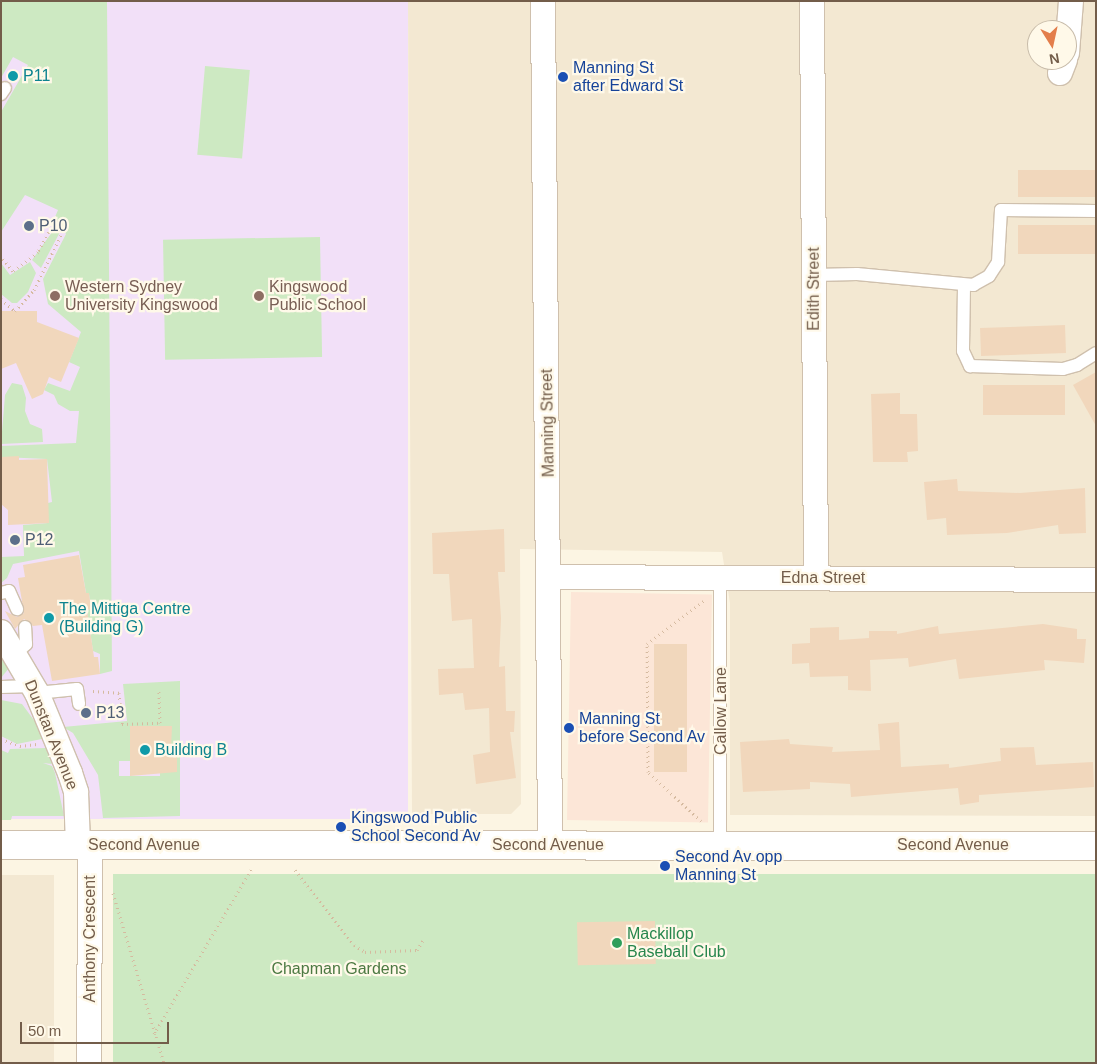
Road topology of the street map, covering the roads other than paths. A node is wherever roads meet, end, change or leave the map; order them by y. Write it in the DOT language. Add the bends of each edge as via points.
graph roads {
  1 [pos="543,1"];
  2 [pos="812,1"];
  3 [pos="1071,1"];
  4 [pos="1069,20"];
  5 [pos="1096,211"];
  6 [pos="814,274"];
  7 [pos="964,286"];
  8 [pos="1096,353"];
  9 [pos="550,577"];
  10 [pos="816,578"];
  11 [pos="1096,580"];
  12 [pos="721,586"];
  13 [pos="1,593"];
  14 [pos="17,609"];
  15 [pos="25,627"];
  16 [pos="1,632"];
  17 [pos="15,654"];
  18 [pos="1,687"];
  19 [pos="35,689"];
  20 [pos="79,704"];
  21 [pos="84,845"];
  22 [pos="550,845"];
  23 [pos="720,845"];
  24 [pos="1,846"];
  25 [pos="1096,846"];
  26 [pos="89,1063"];
  1 -- 9 [label="street, Manning Street"];
  2 -- 6 [label="street, Edith Street"];
  3 -- 4 [label="street"];
  5 -- 7 [label="lane" via="1001,210 996,267 973,285"];
  6 -- 7 [label="lane" via="858,274"];
  6 -- 10 [label="street, Edith Street"];
  7 -- 8 [label="lane" via="963,351 970,366 1063,369 1077,365"];
  9 -- 12 [label="street, Edna Street"];
  9 -- 22 [label="street, Manning Street"];
  10 -- 11 [label="street, Edna Street"];
  10 -- 12 [label="street, Edna Street"];
  12 -- 23 [label="lane, Callow Lane"];
  13 -- 14 [label="lane" via="9,591"];
  15 -- 17 [label="lane" via="26,644"];
  16 -- 17 [label="street, Dunstan Avenue"];
  17 -- 19 [label="street, Dunstan Avenue"];
  18 -- 19 [label="lane"];
  19 -- 20 [label="lane" via="77,689"];
  19 -- 21 [label="street, Dunstan Avenue" via="76,792"];
  21 -- 22 [label="street, Second Avenue"];
  21 -- 24 [label="street, Second Avenue"];
  21 -- 26 [label="street, Anthony Crescent"];
  22 -- 23 [label="street, Second Avenue"];
  23 -- 25 [label="street, Second Avenue"];
}
